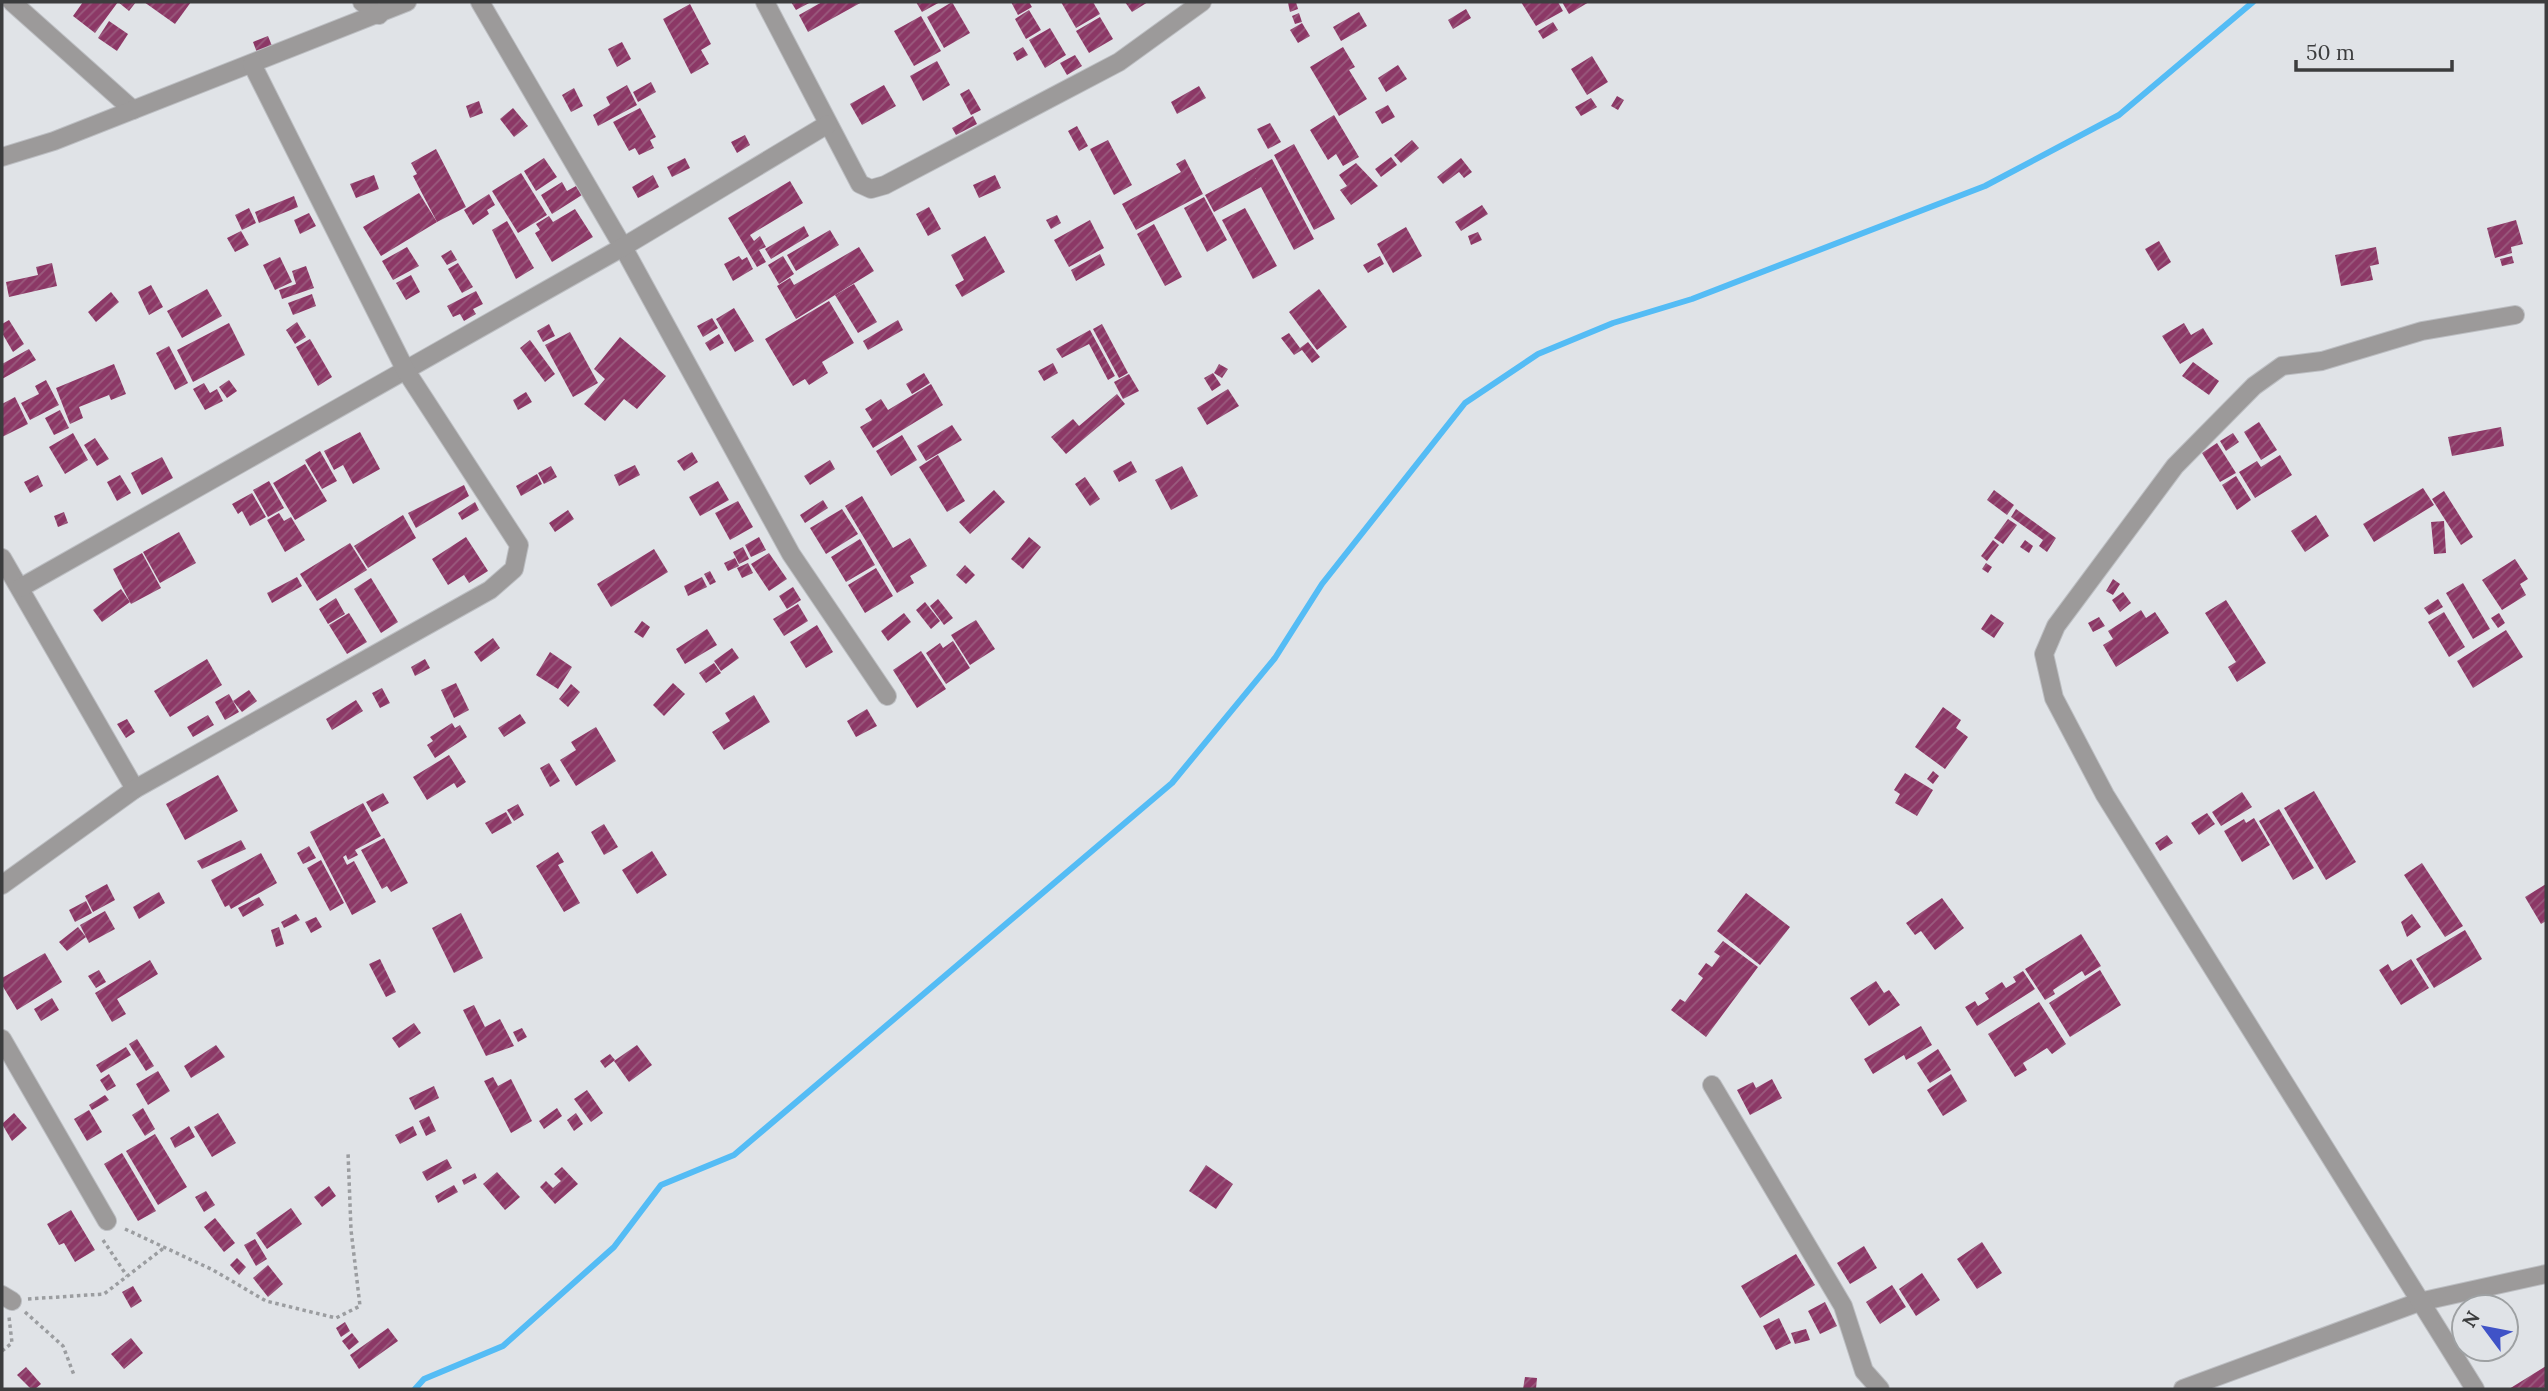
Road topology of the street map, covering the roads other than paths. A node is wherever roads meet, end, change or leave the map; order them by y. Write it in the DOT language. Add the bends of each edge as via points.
graph roads {
  1 [pos="12,2"];
  2 [pos="362,2"];
  3 [pos="407,2"];
  4 [pos="480,2"];
  5 [pos="765,2"];
  6 [pos="1202,2"];
  7 [pos="379,15"];
  8 [pos="252,64"];
  9 [pos="133,110"];
  10 [pos="828,124"];
  11 [pos="2,157"];
  12 [pos="623,247"];
  13 [pos="2515,315"];
  14 [pos="406,371"];
  15 [pos="2,558"];
  16 [pos="20,588"];
  17 [pos="887,696"];
  18 [pos="135,789"];
  19 [pos="2,885"];
  20 [pos="2,1039"];
  21 [pos="1712,1085"];
  22 [pos="107,1221"];
  23 [pos="2546,1274"];
  24 [pos="2420,1302"];
  25 [pos="2202,1387"];
  26 [pos="1880,1389"];
  27 [pos="2183,1389"];
  28 [pos="2475,1389"];
  1 -- 9 [label="street"];
  2 -- 7 [label="street"];
  3 -- 7 [label="street"];
  4 -- 12 [label="street"];
  5 -- 10 [label="street"];
  6 -- 10 [label="street" via="1119,62 886,185 871,189 860,184"];
  7 -- 8 [label="street"];
  8 -- 9 [label="street"];
  8 -- 14 [label="street"];
  9 -- 11 [label="street"];
  10 -- 12 [label="street"];
  12 -- 14 [label="street"];
  12 -- 17 [label="street" via="791,554"];
  13 -- 24 [label="street" via="2422,331 2322,361 2282,366 2263,379 2175,466 2056,626 2044,654 2054,698 2105,795"];
  14 -- 16 [label="street"];
  14 -- 18 [label="street" via="519,545 514,569 490,590"];
  15 -- 16 [label="street"];
  16 -- 18 [label="street"];
  18 -- 19 [label="street"];
  20 -- 22 [label="street"];
  21 -- 26 [label="street" via="1843,1306 1864,1371"];
  23 -- 24 [label="street"];
  24 -- 25 [label="street"];
  24 -- 28 [label="street"];
  25 -- 27 [label="street"];
}
